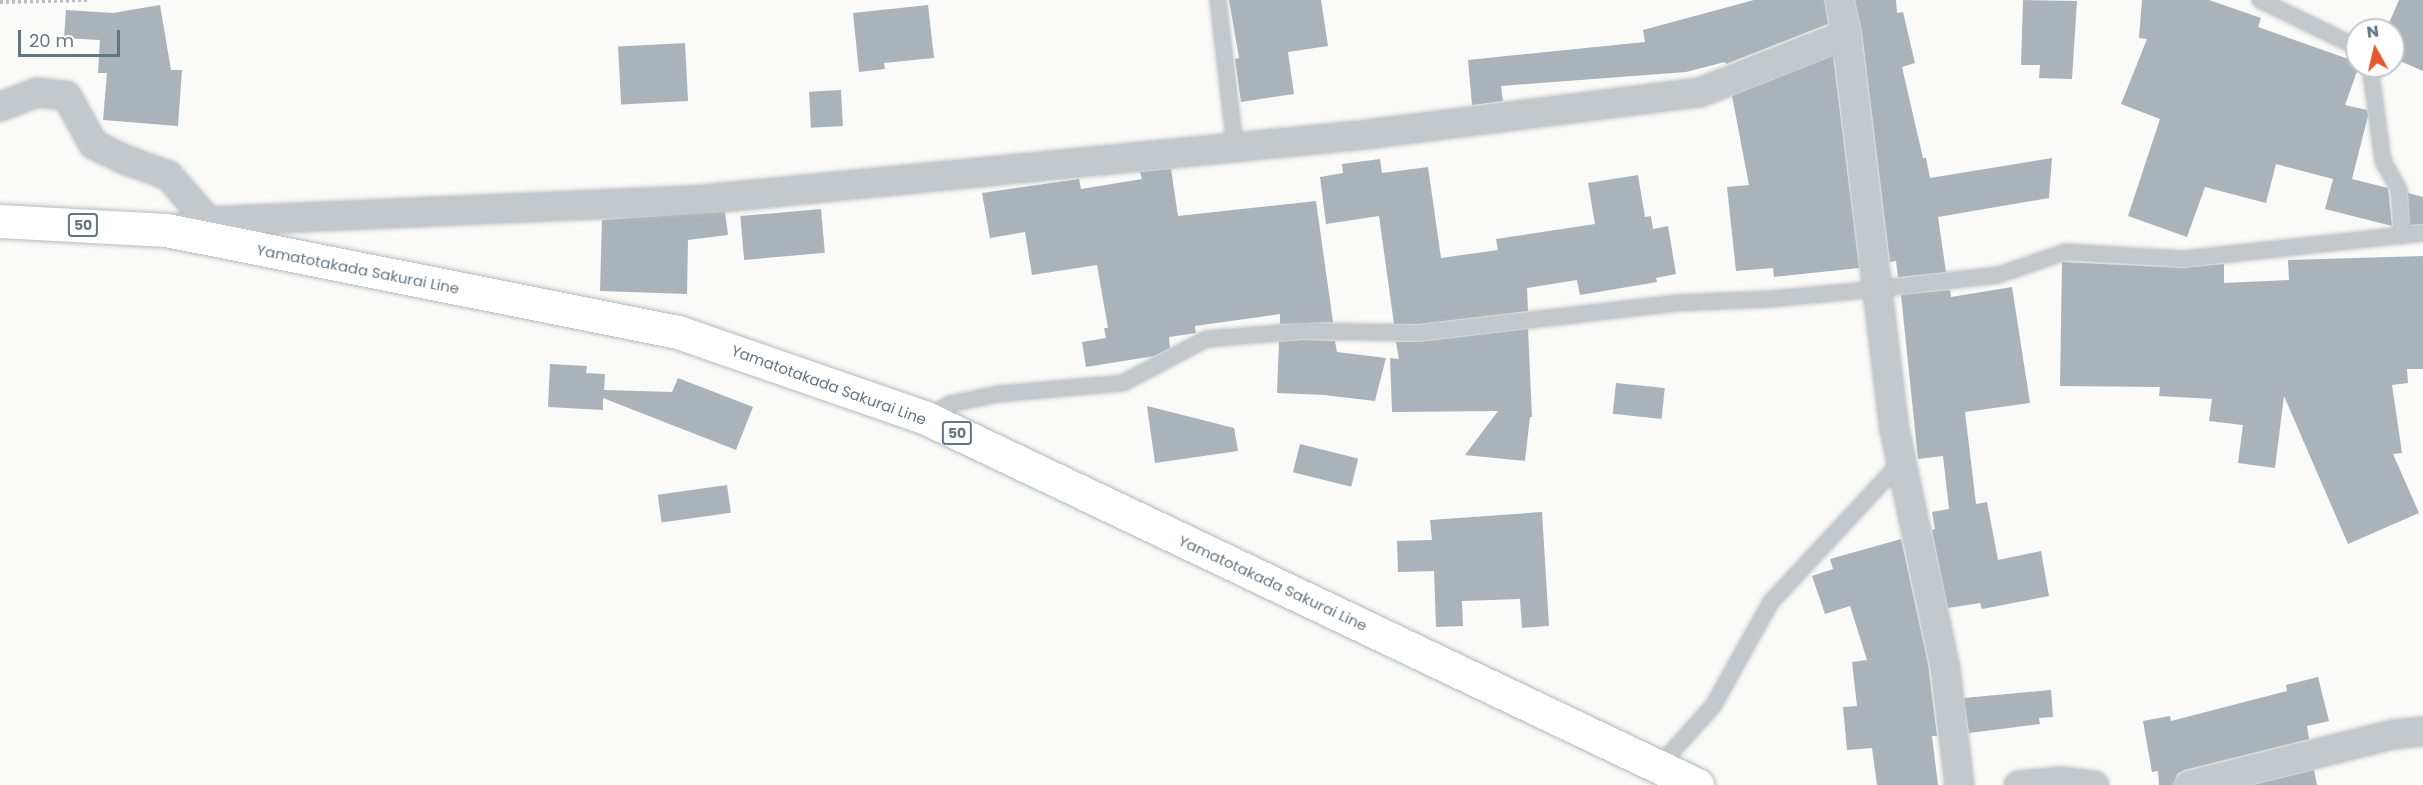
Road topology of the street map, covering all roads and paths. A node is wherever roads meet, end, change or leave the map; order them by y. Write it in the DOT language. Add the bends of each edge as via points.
graph roads {
  1 [pos="89,0"];
  2 [pos="1218,0"];
  3 [pos="1839,0"];
  4 [pos="2260,0"];
  5 [pos="0,2"];
  6 [pos="1846,34"];
  7 [pos="2345,41"];
  8 [pos="2372,78"];
  9 [pos="0,106"];
  10 [pos="1235,146"];
  11 [pos="0,221"];
  12 [pos="208,221"];
  13 [pos="166,230"];
  14 [pos="2423,233"];
  15 [pos="2402,236"];
  16 [pos="1877,290"];
  17 [pos="926,418"];
  18 [pos="1901,462"];
  19 [pos="2423,731"];
  20 [pos="1659,766"];
  21 [pos="1697,785"];
  22 [pos="1959,785"];
  23 [pos="2018,785"];
  24 [pos="2094,785"];
  25 [pos="2188,785"];
  1 -- 5 [label="path"];
  2 -- 10 [label="lane"];
  3 -- 6 [label="street"];
  4 -- 7 [label="lane"];
  6 -- 10 [label="street" via="1699,92 1366,134"];
  6 -- 16 [label="street"];
  8 -- 15 [label="lane" via="2383,161 2399,190"];
  9 -- 12 [label="street" via="36,92 66,95 93,144 168,175"];
  10 -- 12 [label="street" via="691,200"];
  11 -- 13 [label="main road, Yamatotakada Sakurai Line / 50"];
  12 -- 13 [label="street"];
  13 -- 17 [label="main road, Yamatotakada Sakurai Line / 50" via="678,332"];
  14 -- 15 [label="lane"];
  15 -- 16 [label="lane" via="2184,259 2065,252 1998,275"];
  16 -- 17 [label="lane" via="1677,303 1418,333 1304,331 1206,339 1123,383 998,394 950,404"];
  16 -- 18 [label="street"];
  17 -- 20 [label="main road, Yamatotakada Sakurai Line / 50"];
  18 -- 20 [label="lane" via="1771,602 1713,706"];
  18 -- 22 [label="street" via="1945,669"];
  19 -- 25 [label="street" via="2392,734"];
  20 -- 21 [label="main road, Yamatotakada Sakurai Line / 50"];
  23 -- 24 [label="street" via="2060,781"];
}
